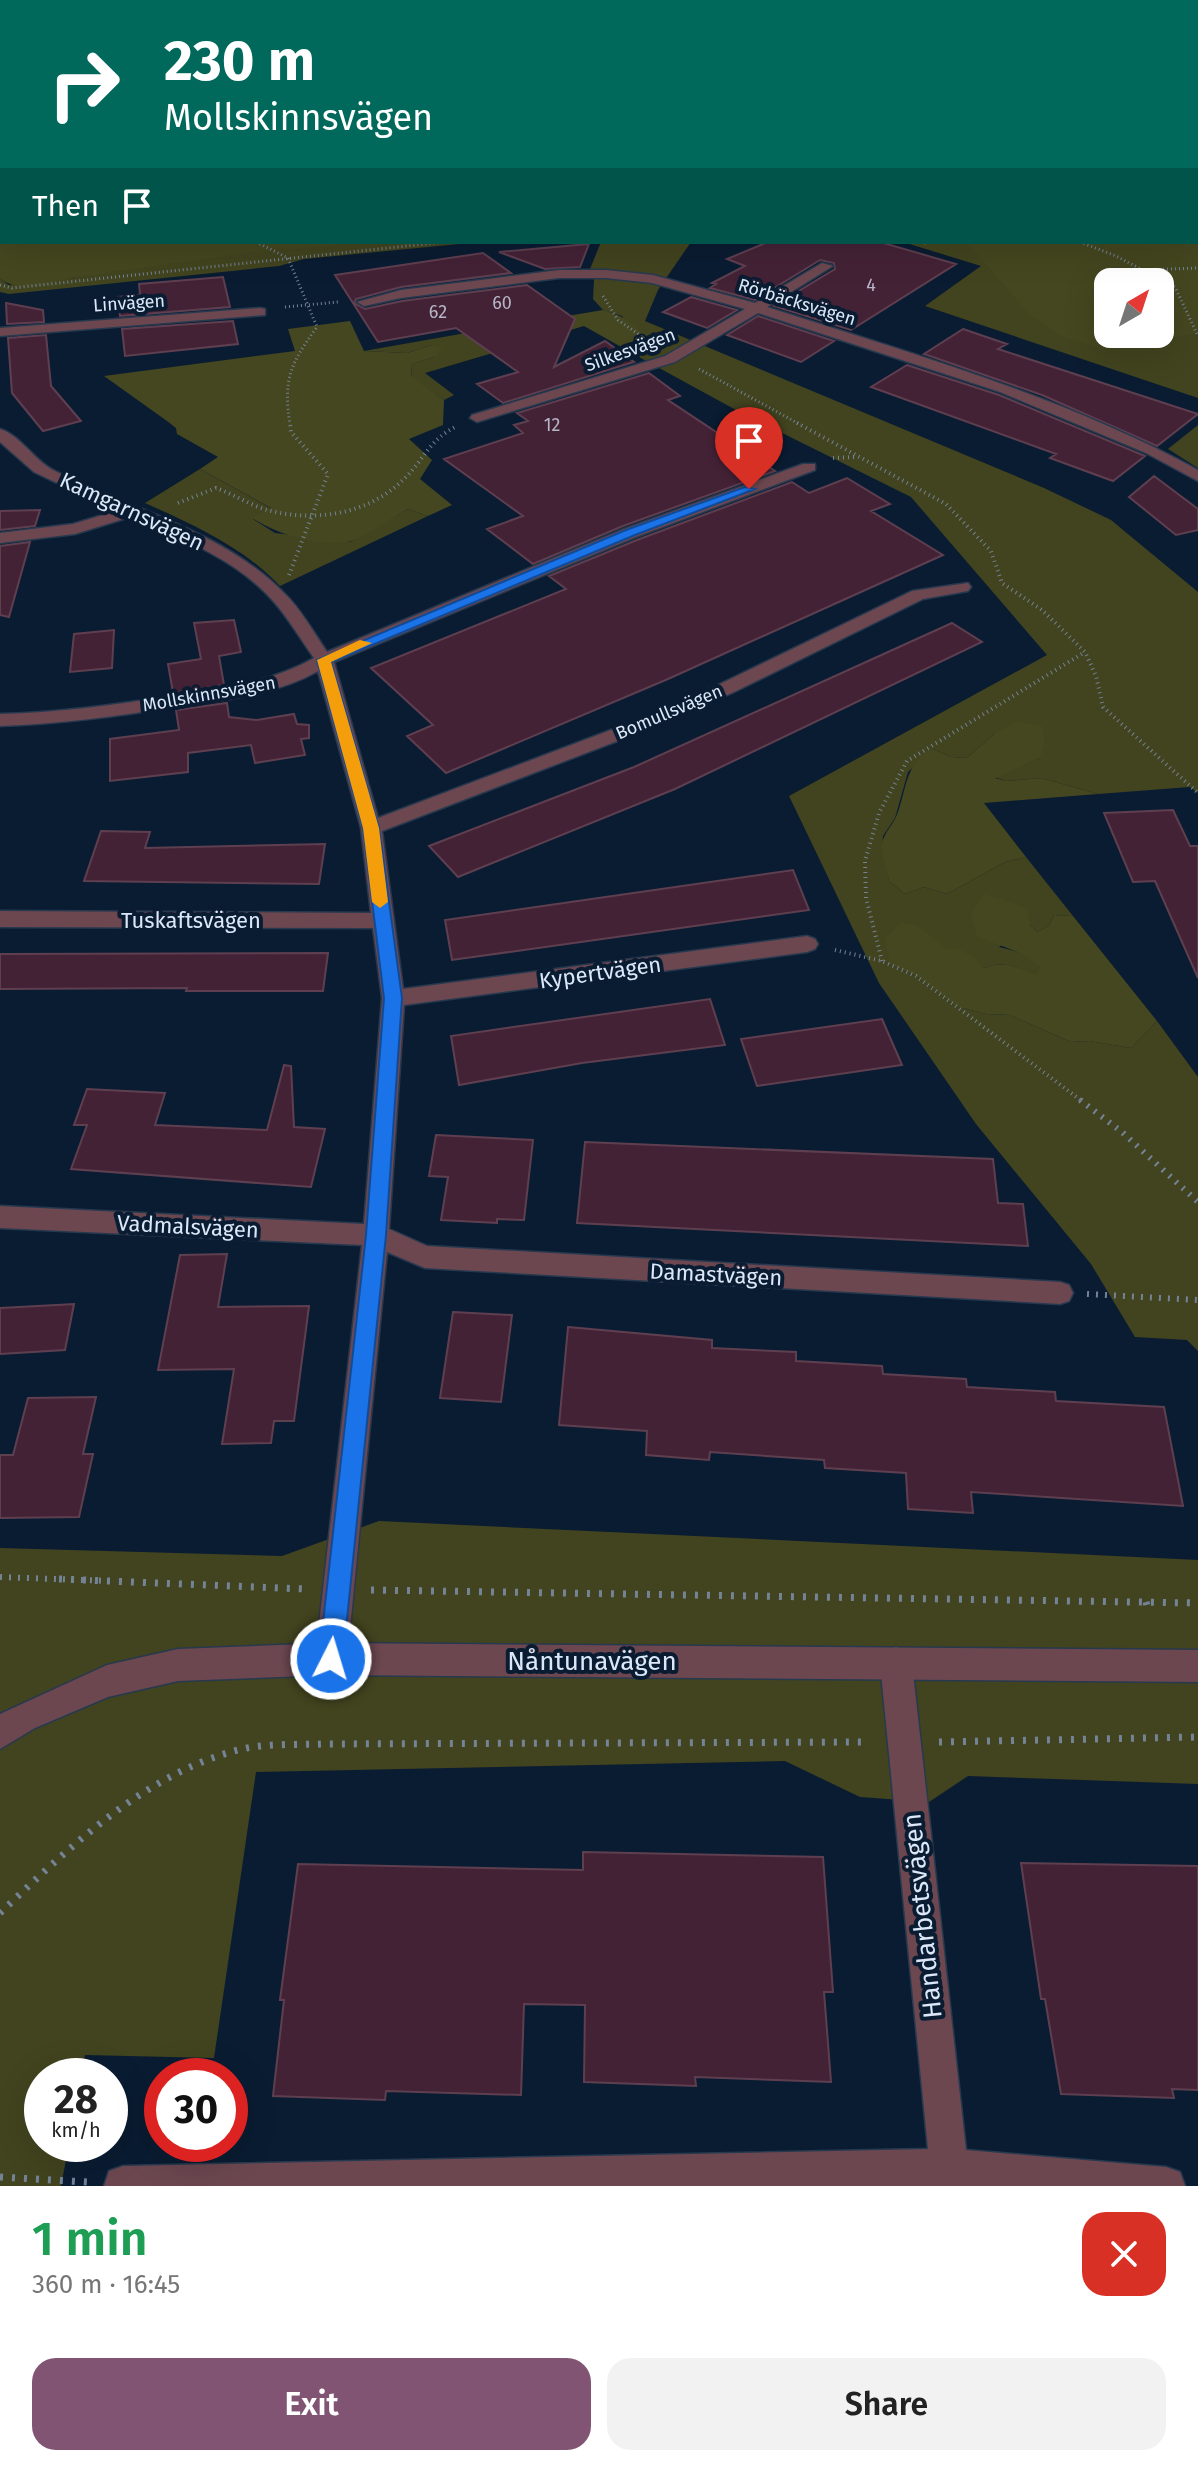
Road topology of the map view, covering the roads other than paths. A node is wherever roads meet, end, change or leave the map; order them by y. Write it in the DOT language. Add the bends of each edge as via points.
graph roads {
  1 [pos="827,266"];
  2 [pos="364,302"];
  3 [pos="757,308"];
  4 [pos="260,312"];
  5 [pos="0,332"];
  6 [pos="477,418"];
  7 [pos="0,434"];
  8 [pos="809,467"];
  9 [pos="1198,476"];
  10 [pos="141,514"];
  11 [pos="0,538"];
  12 [pos="962,587"];
  13 [pos="324,660"];
  14 [pos="0,720"];
  15 [pos="371,828"];
  16 [pos="0,919"];
  17 [pos="382,921"];
  18 [pos="807,944"];
  19 [pos="393,998"];
  20 [pos="0,1217"];
  21 [pos="376,1235"];
  22 [pos="1060,1293"];
  23 [pos="331,1659"];
  24 [pos="896,1663"];
  25 [pos="1198,1666"];
  26 [pos="0,1733"];
  27 [pos="949,2168"];
  28 [pos="123,2185"];
  29 [pos="1166,2186"];
  1 -- 3 [label="street, Silkesvägen"];
  2 -- 3 [label="street, Rörbäcksvägen" via="559,274 606,274 665,282"];
  3 -- 6 [label="street, Silkesvägen" via="675,356"];
  3 -- 9 [label="street, Rörbäcksvägen" via="1005,389 1151,450"];
  4 -- 5 [label="street, Linvägen"];
  7 -- 10 [label="street, Kamgarnsvägen" via="40,469"];
  8 -- 13 [label="street, Mollskinnsvägen" via="630,533"];
  10 -- 11 [label="street"];
  10 -- 13 [label="street, Kamgarnsvägen" via="240,565 279,597"];
  12 -- 15 [label="street, Bomullsvägen" via="918,595 647,723"];
  13 -- 14 [label="street, Mollskinnsvägen" via="292,678 231,693 65,718"];
  13 -- 15 [label="street, Kamgarnsvägen"];
  15 -- 17 [label="street, Kamgarnsvägen"];
  16 -- 17 [label="street, Tuskaftsvägen"];
  17 -- 19 [label="street, Kamgarnsvägen"];
  18 -- 19 [label="street, Kypertvägen"];
  19 -- 21 [label="street, Kamgarnsvägen"];
  20 -- 21 [label="street, Vadmalsvägen"];
  21 -- 22 [label="street, Damastvägen" via="425,1257"];
  21 -- 23 [label="street, Kamgarnsvägen"];
  23 -- 24 [label="street, Nåntunavägen"];
  23 -- 26 [label="street, Nåntunavägen" via="164,1668 107,1681"];
  24 -- 25 [label="street, Nåntunavägen"];
  24 -- 27 [label="street, Handarbetsvägen"];
  27 -- 28 [label="street"];
  27 -- 29 [label="street"];
}
